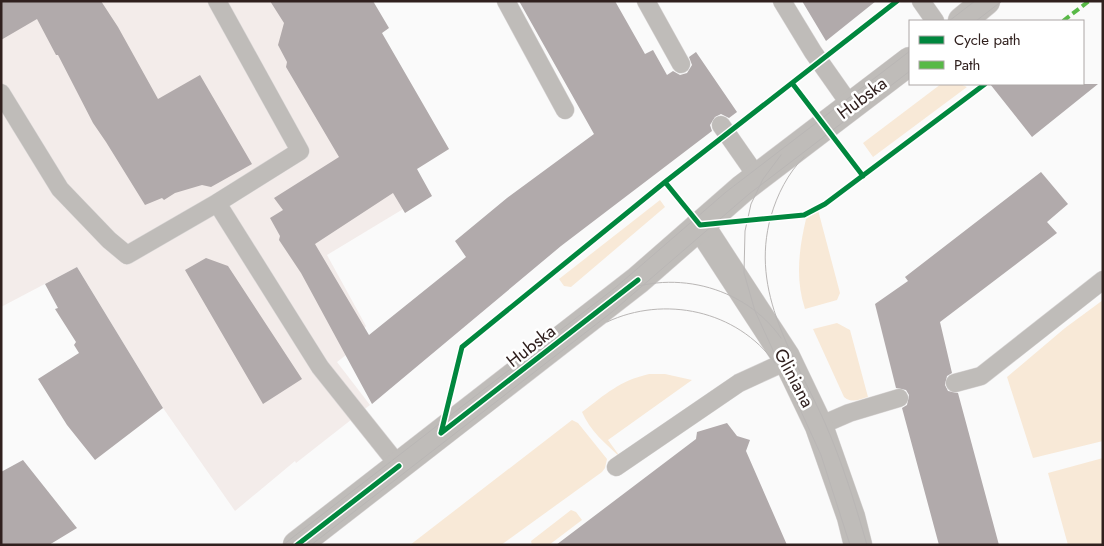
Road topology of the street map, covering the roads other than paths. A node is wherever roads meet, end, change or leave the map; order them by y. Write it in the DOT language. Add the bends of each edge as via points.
graph roads {
  1 [pos="217,1"];
  2 [pos="506,1"];
  3 [pos="646,1"];
  4 [pos="782,1"];
  5 [pos="921,1"];
  6 [pos="986,1"];
  7 [pos="934,20"];
  8 [pos="963,20"];
  9 [pos="909,62"];
  10 [pos="682,64"];
  11 [pos="1,93"];
  12 [pos="851,106"];
  13 [pos="564,110"];
  14 [pos="720,125"];
  15 [pos="758,178"];
  16 [pos="217,203"];
  17 [pos="700,225"];
  18 [pos="1103,280"];
  19 [pos="787,361"];
  20 [pos="955,383"];
  21 [pos="899,398"];
  22 [pos="819,426"];
  23 [pos="399,466"];
  24 [pos="616,467"];
  25 [pos="297,545"];
  26 [pos="858,545"];
  1 -- 16 [label="lane" via="300,151"];
  2 -- 13 [label="lane"];
  3 -- 10 [label="lane"];
  4 -- 12 [label="lane"];
  5 -- 7 [label="lane"];
  6 -- 8 [label="street"];
  9 -- 12 [label="street, Hubska"];
  11 -- 16 [label="lane" via="60,189 127,254"];
  12 -- 15 [label="street, Hubska"];
  14 -- 15 [label="lane"];
  15 -- 17 [label="street, Hubska"];
  16 -- 23 [label="lane" via="320,367"];
  17 -- 19 [label="street, Gliniana"];
  17 -- 23 [label="street, Hubska" via="638,280"];
  18 -- 20 [label="lane" via="981,376"];
  19 -- 22 [label="street, Gliniana"];
  19 -- 24 [label="lane" via="739,383"];
  21 -- 22 [label="lane"];
  22 -- 26 [label="street, Gliniana"];
  23 -- 25 [label="street, Hubska"];
}
